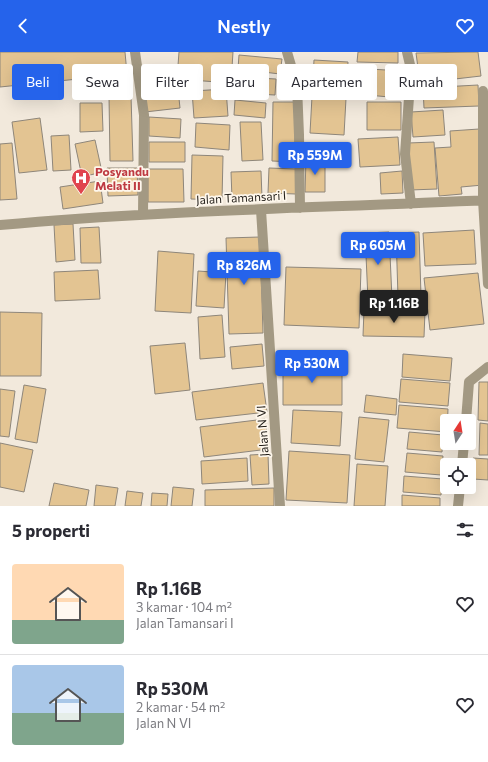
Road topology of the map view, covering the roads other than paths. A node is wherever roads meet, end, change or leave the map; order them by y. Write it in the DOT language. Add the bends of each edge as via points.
graph roads {
  1 [pos="135,52"];
  2 [pos="287,52"];
  3 [pos="407,52"];
  4 [pos="483,91"];
  5 [pos="485,200"];
  6 [pos="411,204"];
  7 [pos="300,208"];
  8 [pos="260,210"];
  9 [pos="143,214"];
  10 [pos="0,225"];
  11 [pos="488,284"];
  12 [pos="488,367"];
  13 [pos="467,414"];
  14 [pos="459,494"];
  15 [pos="280,506"];
  16 [pos="458,506"];
  1 -- 9 [label="street" via="144,115"];
  2 -- 7 [label="street" via="297,86"];
  3 -- 6 [label="street" via="411,69 405,154"];
  4 -- 5 [label="street"];
  5 -- 6 [label="street, Jalan Tamansari I"];
  5 -- 11 [label="street"];
  6 -- 7 [label="street, Jalan Tamansari I"];
  7 -- 8 [label="street, Jalan Tamansari I"];
  8 -- 9 [label="street, Jalan Tamansari I"];
  8 -- 15 [label="street, Jalan N VI"];
  9 -- 10 [label="street, Jalan Tamansari I"];
  12 -- 13 [label="street" via="470,382"];
  14 -- 16 [label="street"];
}
